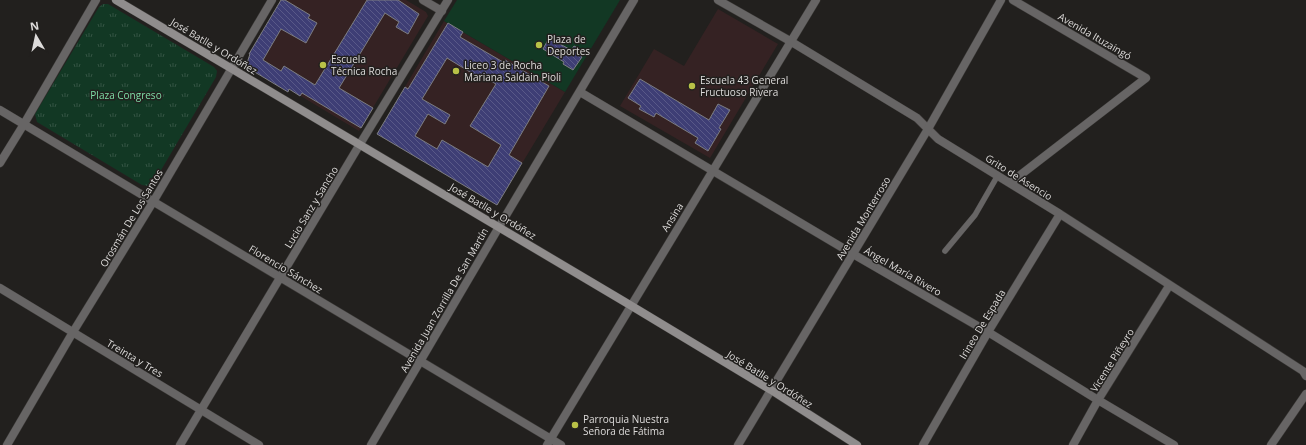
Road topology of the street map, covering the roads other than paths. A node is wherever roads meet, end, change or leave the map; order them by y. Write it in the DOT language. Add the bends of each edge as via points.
graph roads {
  1 [pos="96,0"];
  2 [pos="116,0"];
  3 [pos="272,0"];
  4 [pos="423,0"];
  5 [pos="448,0"];
  6 [pos="634,0"];
  7 [pos="718,0"];
  8 [pos="816,0"];
  9 [pos="1001,0"];
  10 [pos="1013,0"];
  11 [pos="442,11"];
  12 [pos="790,42"];
  13 [pos="231,68"];
  14 [pos="580,92"];
  15 [pos="0,110"];
  16 [pos="24,124"];
  17 [pos="928,129"];
  18 [pos="360,144"];
  19 [pos="0,163"];
  20 [pos="712,171"];
  21 [pos="998,175"];
  22 [pos="1010,183"];
  23 [pos="153,202"];
  24 [pos="1060,214"];
  25 [pos="499,227"];
  26 [pos="945,251"];
  27 [pos="853,254"];
  28 [pos="281,277"];
  29 [pos="1170,286"];
  30 [pos="0,288"];
  31 [pos="630,305"];
  32 [pos="73,332"];
  33 [pos="988,332"];
  34 [pos="420,362"];
  35 [pos="1306,376"];
  36 [pos="771,390"];
  37 [pos="1306,394"];
  38 [pos="1098,400"];
  39 [pos="201,410"];
  40 [pos="548,442"];
  41 [pos="7,445"];
  42 [pos="180,445"];
  43 [pos="259,445"];
  44 [pos="371,445"];
  45 [pos="561,445"];
  46 [pos="738,445"];
  47 [pos="856,445"];
  48 [pos="923,445"];
  49 [pos="1073,445"];
  50 [pos="1174,445"];
  51 [pos="1271,445"];
  1 -- 16 [label="street"];
  2 -- 13 [label="main road, José Batlle y Ordóñez"];
  3 -- 13 [label="street, Orosmán De Los Santos"];
  4 -- 11 [label="street"];
  5 -- 11 [label="street, Lucio Sanz y Sancho"];
  6 -- 14 [label="street, Avenida Juan Zorrilla De San Martín"];
  7 -- 12 [label="street, Grito de Asencio"];
  8 -- 12 [label="street, Ansina"];
  9 -- 17 [label="street, Avenida Monterroso"];
  10 -- 22 [label="street, Avenida Ituzaingó" via="1146,78"];
  11 -- 18 [label="street, Lucio Sanz y Sancho"];
  12 -- 17 [label="street, Grito de Asencio" via="917,118"];
  12 -- 20 [label="street, Ansina"];
  13 -- 18 [label="main road, José Batlle y Ordóñez"];
  13 -- 23 [label="street, Orosmán De Los Santos"];
  14 -- 20 [label="street, Ángel María Rivero"];
  14 -- 25 [label="street, Avenida Juan Zorrilla De San Martín"];
  15 -- 16 [label="street, Florencio Sánchez"];
  16 -- 19 [label="street"];
  16 -- 23 [label="street, Florencio Sánchez"];
  17 -- 21 [label="street, Grito de Asencio" via="938,139"];
  17 -- 27 [label="street, Avenida Monterroso"];
  18 -- 25 [label="main road, José Batlle y Ordóñez"];
  18 -- 28 [label="street, Lucio Sanz y Sancho"];
  20 -- 27 [label="street, Ángel María Rivero"];
  20 -- 31 [label="street, Ansina"];
  21 -- 22 [label="street, Grito de Asencio"];
  21 -- 26 [label="lane" via="975,215"];
  22 -- 24 [label="street, Grito de Asencio"];
  23 -- 28 [label="street, Florencio Sánchez"];
  23 -- 32 [label="street, Orosmán De Los Santos"];
  24 -- 29 [label="street, Grito de Asencio"];
  24 -- 33 [label="street, Irineo De Espada"];
  25 -- 31 [label="main road, José Batlle y Ordóñez"];
  25 -- 34 [label="street, Avenida Juan Zorrilla De San Martín"];
  27 -- 33 [label="street, Ángel María Rivero"];
  27 -- 36 [label="street, Avenida Monterroso"];
  28 -- 34 [label="street, Florencio Sánchez"];
  28 -- 39 [label="street, Lucio Sanz y Sancho"];
  29 -- 35 [label="street, Grito de Asencio" via="1303,371"];
  29 -- 38 [label="street, Vicente Piñeyro"];
  30 -- 32 [label="street, Treinta y Tres"];
  31 -- 36 [label="main road, José Batlle y Ordóñez"];
  31 -- 40 [label="street, Ansina"];
  32 -- 39 [label="street, Treinta y Tres"];
  32 -- 41 [label="street, Orosmán De Los Santos"];
  33 -- 38 [label="street, Ángel María Rivero"];
  33 -- 48 [label="street, Irineo De Espada"];
  34 -- 40 [label="street, Florencio Sánchez"];
  34 -- 44 [label="street, Avenida Juan Zorrilla De San Martín"];
  36 -- 46 [label="street, Avenida Monterroso"];
  36 -- 47 [label="main road, José Batlle y Ordóñez"];
  37 -- 51 [label="street"];
  38 -- 49 [label="street, Vicente Piñeyro"];
  38 -- 50 [label="street, Ángel María Rivero"];
  39 -- 42 [label="street, Lucio Sanz y Sancho"];
  39 -- 43 [label="street, Treinta y Tres"];
  40 -- 45 [label="street, Florencio Sánchez"];
}
